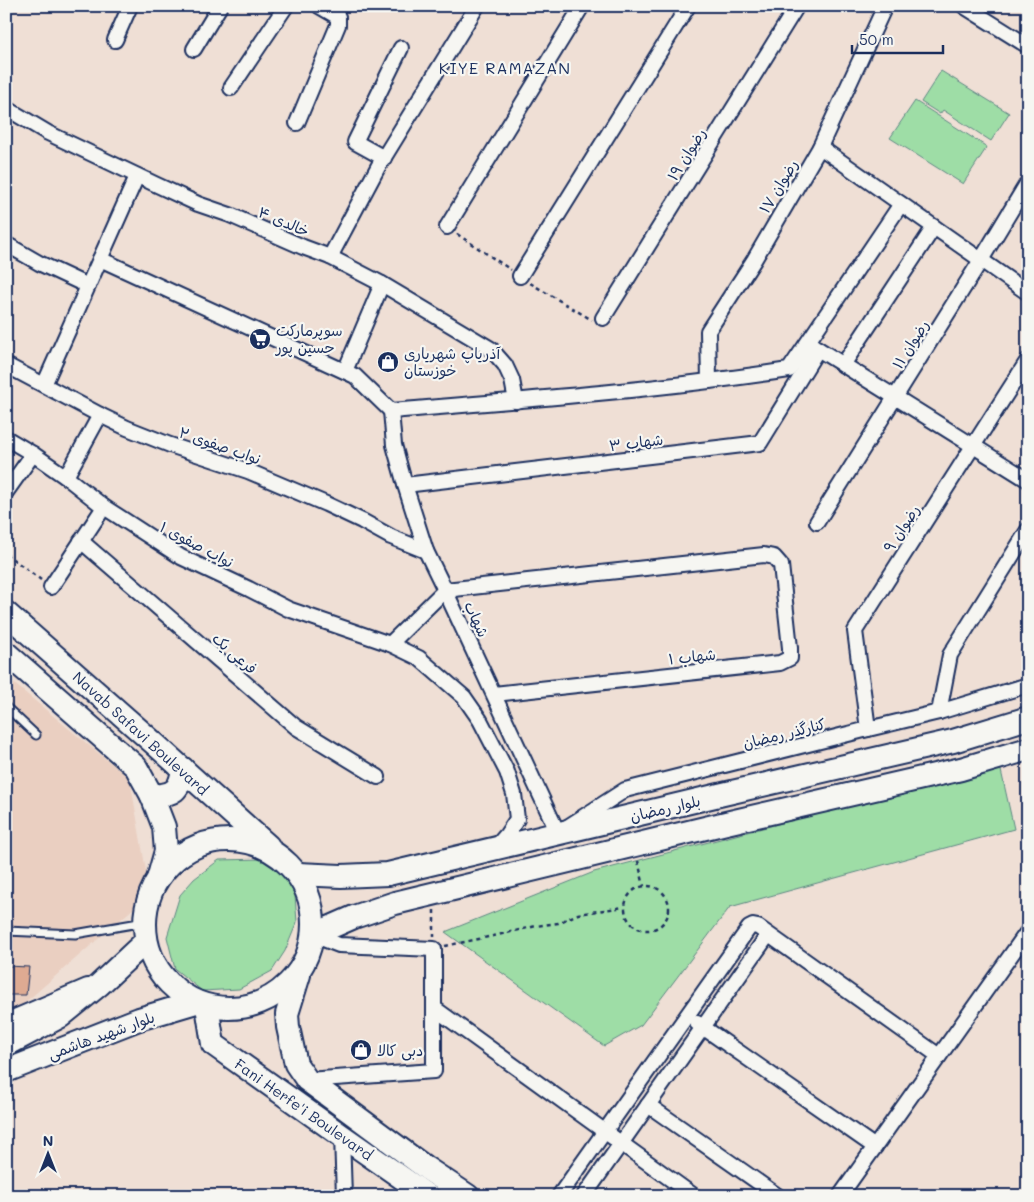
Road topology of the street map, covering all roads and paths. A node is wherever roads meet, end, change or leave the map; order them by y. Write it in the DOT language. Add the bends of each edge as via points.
graph roads {
  1 [pos="130,6"];
  2 [pos="220,6"];
  3 [pos="286,6"];
  4 [pos="319,6"];
  5 [pos="476,6"];
  6 [pos="582,6"];
  7 [pos="688,6"];
  8 [pos="797,6"];
  9 [pos="885,6"];
  10 [pos="964,6"];
  11 [pos="115,40"];
  12 [pos="1028,46"];
  13 [pos="401,48"];
  14 [pos="194,49"];
  15 [pos="231,88"];
  16 [pos="6,108"];
  17 [pos="297,123"];
  18 [pos="820,148"];
  19 [pos="384,158"];
  20 [pos="138,176"];
  21 [pos="1028,182"];
  22 [pos="901,204"];
  23 [pos="447,227"];
  24 [pos="934,227"];
  25 [pos="6,244"];
  26 [pos="330,257"];
  27 [pos="100,258"];
  28 [pos="981,260"];
  29 [pos="520,276"];
  30 [pos="382,284"];
  31 [pos="88,286"];
  32 [pos="1028,293"];
  33 [pos="603,318"];
  34 [pos="813,346"];
  35 [pos="1028,360"];
  36 [pos="6,365"];
  37 [pos="843,365"];
  38 [pos="345,371"];
  39 [pos="709,381"];
  40 [pos="44,385"];
  41 [pos="895,398"];
  42 [pos="516,401"];
  43 [pos="390,411"];
  44 [pos="100,415"];
  45 [pos="6,438"];
  46 [pos="973,446"];
  47 [pos="33,454"];
  48 [pos="66,477"];
  49 [pos="1028,480"];
  50 [pos="405,485"];
  51 [pos="6,492"];
  52 [pos="104,507"];
  53 [pos="817,522"];
  54 [pos="1028,530"];
  55 [pos="81,541"];
  56 [pos="426,551"];
  57 [pos="6,554"];
  58 [pos="51,587"];
  59 [pos="446,590"];
  60 [pos="6,613"];
  61 [pos="390,644"];
  62 [pos="6,653"];
  63 [pos="1028,685"];
  64 [pos="494,694"];
  65 [pos="6,707"];
  66 [pos="939,712"];
  67 [pos="1028,718"];
  68 [pos="868,728"];
  69 [pos="36,735"];
  70 [pos="1028,749"];
  71 [pos="183,769"];
  72 [pos="378,777"];
  73 [pos="719,795"];
  74 [pos="152,796"];
  75 [pos="726,823"];
  76 [pos="558,833"];
  77 [pos="634,845"];
  78 [pos="494,849"];
  79 [pos="276,853"];
  80 [pos="298,874"];
  81 [pos="158,877"];
  82 [pos="644,886"];
  83 [pos="434,893"];
  84 [pos="624,907"];
  85 [pos="6,931"];
  86 [pos="1028,931"];
  87 [pos="145,932"];
  88 [pos="313,935"];
  89 [pos="768,935"];
  90 [pos="434,949"];
  91 [pos="302,968"];
  92 [pos="99,985"];
  93 [pos="202,1004"];
  94 [pos="434,1008"];
  95 [pos="687,1015"];
  96 [pos="6,1024"];
  97 [pos="703,1027"];
  98 [pos="6,1045"];
  99 [pos="939,1056"];
  100 [pos="6,1071"];
  101 [pos="307,1080"];
  102 [pos="648,1105"];
  103 [pos="605,1131"];
  104 [pos="342,1136"];
  105 [pos="621,1143"];
  106 [pos="875,1147"];
  107 [pos="344,1196"];
  108 [pos="428,1196"];
  109 [pos="468,1196"];
  110 [pos="559,1196"];
  111 [pos="584,1196"];
  112 [pos="694,1196"];
  113 [pos="778,1196"];
  114 [pos="840,1196"];
  1 -- 11 [label="street"];
  2 -- 14 [label="street"];
  3 -- 15 [label="street"];
  4 -- 17 [label="street" via="338,17 338,25"];
  5 -- 19 [label="street"];
  6 -- 23 [label="street"];
  7 -- 29 [label="street"];
  8 -- 33 [label="street, رضوان ۱۹"];
  9 -- 18 [label="street, رضوان ۱۷"];
  10 -- 12 [label="street"];
  13 -- 19 [label="street" via="355,142"];
  16 -- 20 [label="street, خالدی ۴"];
  18 -- 22 [label="street"];
  18 -- 39 [label="street, رضوان ۱۷" via="708,331"];
  19 -- 26 [label="street"];
  20 -- 26 [label="street, خالدی ۴"];
  20 -- 27 [label="street"];
  21 -- 28 [label="street, رضوان ۱۱"];
  22 -- 24 [label="street"];
  22 -- 34 [label="street"];
  23 -- 29 [label="path"];
  24 -- 28 [label="street"];
  24 -- 37 [label="street"];
  25 -- 31 [label="street"];
  26 -- 30 [label="street, خالدی ۴"];
  27 -- 31 [label="street"];
  27 -- 38 [label="street"];
  28 -- 32 [label="street"];
  28 -- 41 [label="street, رضوان ۱۱"];
  29 -- 33 [label="path" via="591,320"];
  30 -- 38 [label="street"];
  30 -- 42 [label="street, خالدی ۴" via="491,349 505,365"];
  31 -- 40 [label="street"];
  34 -- 37 [label="street"];
  34 -- 39 [label="street" via="789,370"];
  34 -- 50 [label="street, شهاب ۳" via="760,444"];
  35 -- 46 [label="street, رضوان ۹"];
  36 -- 40 [label="street, نواب صفوی ۲"];
  37 -- 41 [label="street"];
  38 -- 43 [label="street" via="355,376"];
  39 -- 42 [label="street"];
  40 -- 44 [label="street, نواب صفوی ۲"];
  41 -- 46 [label="street"];
  41 -- 53 [label="street, رضوان ۱۱"];
  42 -- 43 [label="street"];
  43 -- 50 [label="street, شهاب" via="394,445"];
  44 -- 48 [label="street"];
  44 -- 56 [label="street, نواب صفوی ۲" via="170,445 248,471"];
  45 -- 47 [label="street, نواب صفوی ۱"];
  46 -- 49 [label="street"];
  46 -- 68 [label="street, رضوان ۹" via="855,631"];
  47 -- 48 [label="street, نواب صفوی ۱"];
  47 -- 51 [label="street"];
  48 -- 52 [label="street, نواب صفوی ۱"];
  50 -- 56 [label="street, شهاب"];
  52 -- 55 [label="street"];
  52 -- 61 [label="street, نواب صفوی ۱" via="181,557 288,609"];
  54 -- 66 [label="street" via="950,655"];
  55 -- 58 [label="street"];
  55 -- 72 [label="street, فرعی یک" via="296,727"];
  56 -- 59 [label="street, شهاب"];
  57 -- 58 [label="path"];
  59 -- 61 [label="street"];
  59 -- 64 [label="street, شهاب"];
  59 -- 64 [label="street, شهاب ۱" via="764,554 774,557 781,565 790,658 780,663"];
  60 -- 71 [label="main road, Navab Safavi Boulevard"];
  61 -- 78 [label="street, نواب صفوی ۱" via="418,658 464,697 507,772 517,819"];
  62 -- 74 [label="main road, Navab Safavi Boulevard" via="136,767"];
  63 -- 66 [label="street, کنارگذر رمضان"];
  64 -- 76 [label="street, شهاب"];
  65 -- 69 [label="lane"];
  66 -- 68 [label="street, کنارگذر رمضان"];
  67 -- 73 [label="main road, بلوار رمضان" via="953,741"];
  68 -- 76 [label="street, کنارگذر رمضان" via="625,790"];
  70 -- 75 [label="main road, بلوار رمضان" via="961,769"];
  71 -- 74 [label="main road" via="181,782 173,793"];
  71 -- 79 [label="main road, Navab Safavi Boulevard"];
  73 -- 75 [label="main road"];
  73 -- 76 [label="main road, بلوار رمضان"];
  74 -- 81 [label="main road, Navab Safavi Boulevard" via="165,836 166,851"];
  75 -- 77 [label="main road, بلوار رمضان"];
  76 -- 78 [label="main road, بلوار رمضان"];
  77 -- 82 [label="path"];
  77 -- 83 [label="main road, بلوار رمضان"];
  78 -- 80 [label="main road, بلوار رمضان" via="388,874"];
  79 -- 80 [label="main road"];
  79 -- 81 [label="main road" via="245,841 212,841 181,854"];
  80 -- 88 [label="main road" via="312,903"];
  81 -- 87 [label="main road" via="144,917"];
  82 -- 84 [label="path" via="630,893"];
  82 -- 84 [label="path" via="659,889 668,901 669,909 663,923 650,930 642,930 629,922"];
  83 -- 88 [label="main road, بلوار رمضان" via="395,902"];
  83 -- 90 [label="path"];
  84 -- 90 [label="path" via="578,914 558,923"];
  85 -- 87 [label="lane" via="75,934"];
  86 -- 99 [label="street"];
  87 -- 92 [label="main road, بلوار شهید هاشمی"];
  87 -- 93 [label="main road" via="156,966 173,988"];
  88 -- 90 [label="street" via="339,945"];
  88 -- 91 [label="main road"];
  89 -- 95 [label="street" via="758,927 749,928"];
  89 -- 97 [label="street"];
  89 -- 99 [label="street"];
  90 -- 94 [label="street"];
  91 -- 93 [label="main road" via="284,989 261,1002 234,1008"];
  91 -- 101 [label="main road" via="287,1014 296,1064"];
  92 -- 96 [label="street"];
  92 -- 98 [label="main road, بلوار شهید هاشمی" via="61,1016"];
  93 -- 100 [label="main road, بلوار شهید هاشمی" via="139,1019"];
  93 -- 104 [label="main road, Fani Herfe'i Boulevard" via="212,1044"];
  94 -- 101 [label="street" via="434,1071"];
  94 -- 103 [label="street"];
  95 -- 97 [label="street"];
  95 -- 103 [label="street"];
  97 -- 102 [label="street"];
  97 -- 106 [label="street"];
  99 -- 106 [label="street"];
  101 -- 109 [label="main road"];
  102 -- 105 [label="street"];
  102 -- 113 [label="street"];
  103 -- 105 [label="street"];
  103 -- 110 [label="street"];
  104 -- 107 [label="street"];
  104 -- 108 [label="main road, Fani Herfe'i Boulevard"];
  105 -- 111 [label="street"];
  105 -- 112 [label="street"];
  106 -- 114 [label="street"];
}
